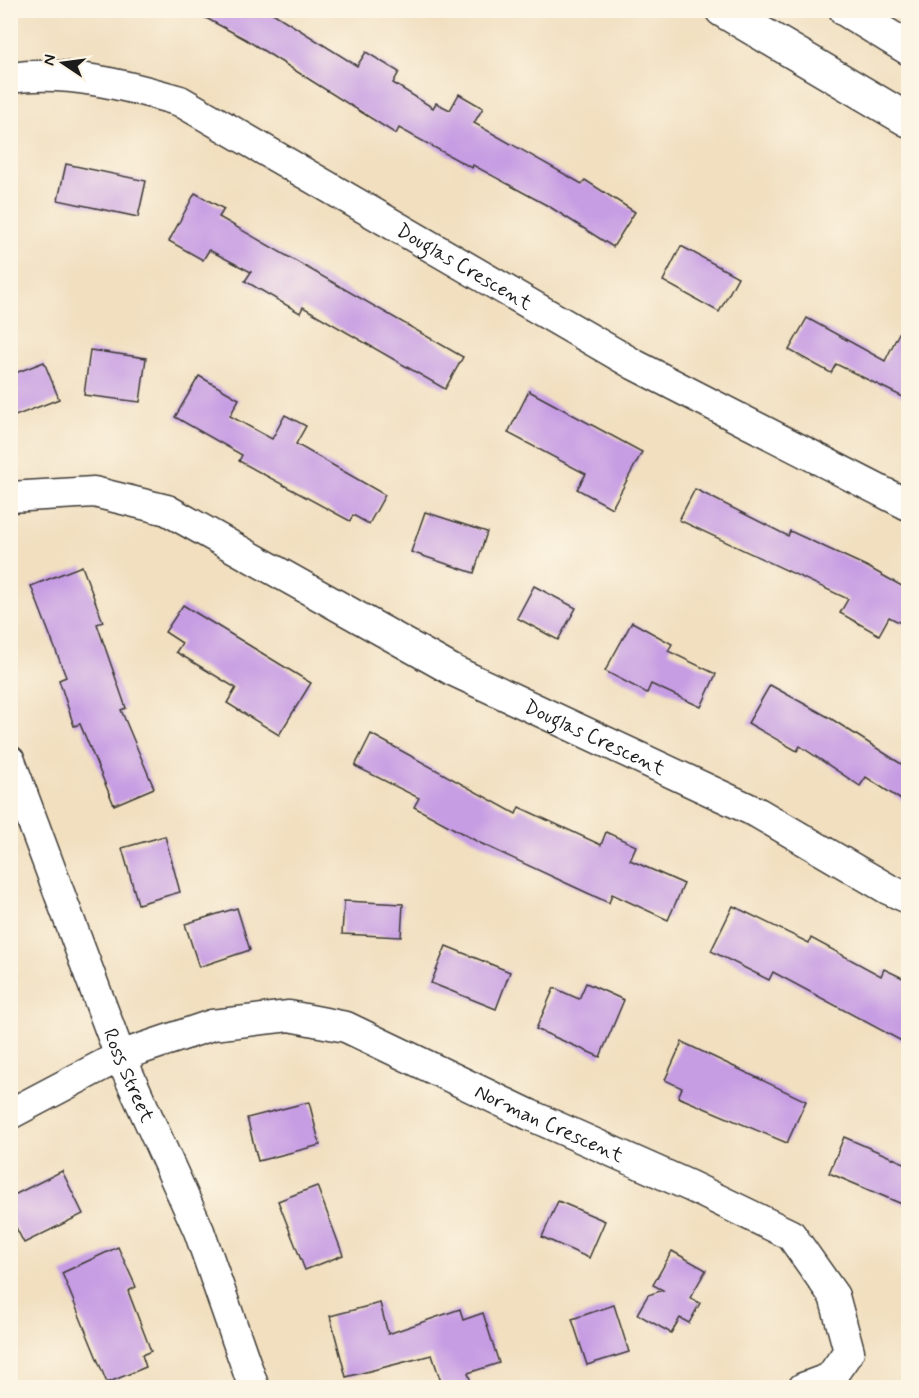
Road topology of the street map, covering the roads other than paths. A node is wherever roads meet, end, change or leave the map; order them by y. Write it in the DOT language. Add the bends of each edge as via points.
graph roads {
  1 [pos="722,10"];
  2 [pos="846,10"];
  3 [pos="909,48"];
  4 [pos="10,78"];
  5 [pos="909,120"];
  6 [pos="10,497"];
  7 [pos="909,505"];
  8 [pos="10,761"];
  9 [pos="909,898"];
  10 [pos="120,1056"];
  11 [pos="10,1114"];
  12 [pos="254,1388"];
  13 [pos="803,1388"];
  1 -- 5 [label="main road"];
  2 -- 3 [label="main road"];
  4 -- 7 [label="street, Douglas Crescent" via="31,75 120,83 180,101 635,365"];
  6 -- 9 [label="street, Douglas Crescent" via="94,492 167,510 454,671 758,813"];
  8 -- 10 [label="street, Ross Street"];
  10 -- 11 [label="street"];
  10 -- 12 [label="street, Ross Street" via="199,1231"];
  10 -- 13 [label="street, Norman Crescent" via="212,1025 289,1016 346,1027 791,1235 834,1296 849,1352 830,1378"];
}
